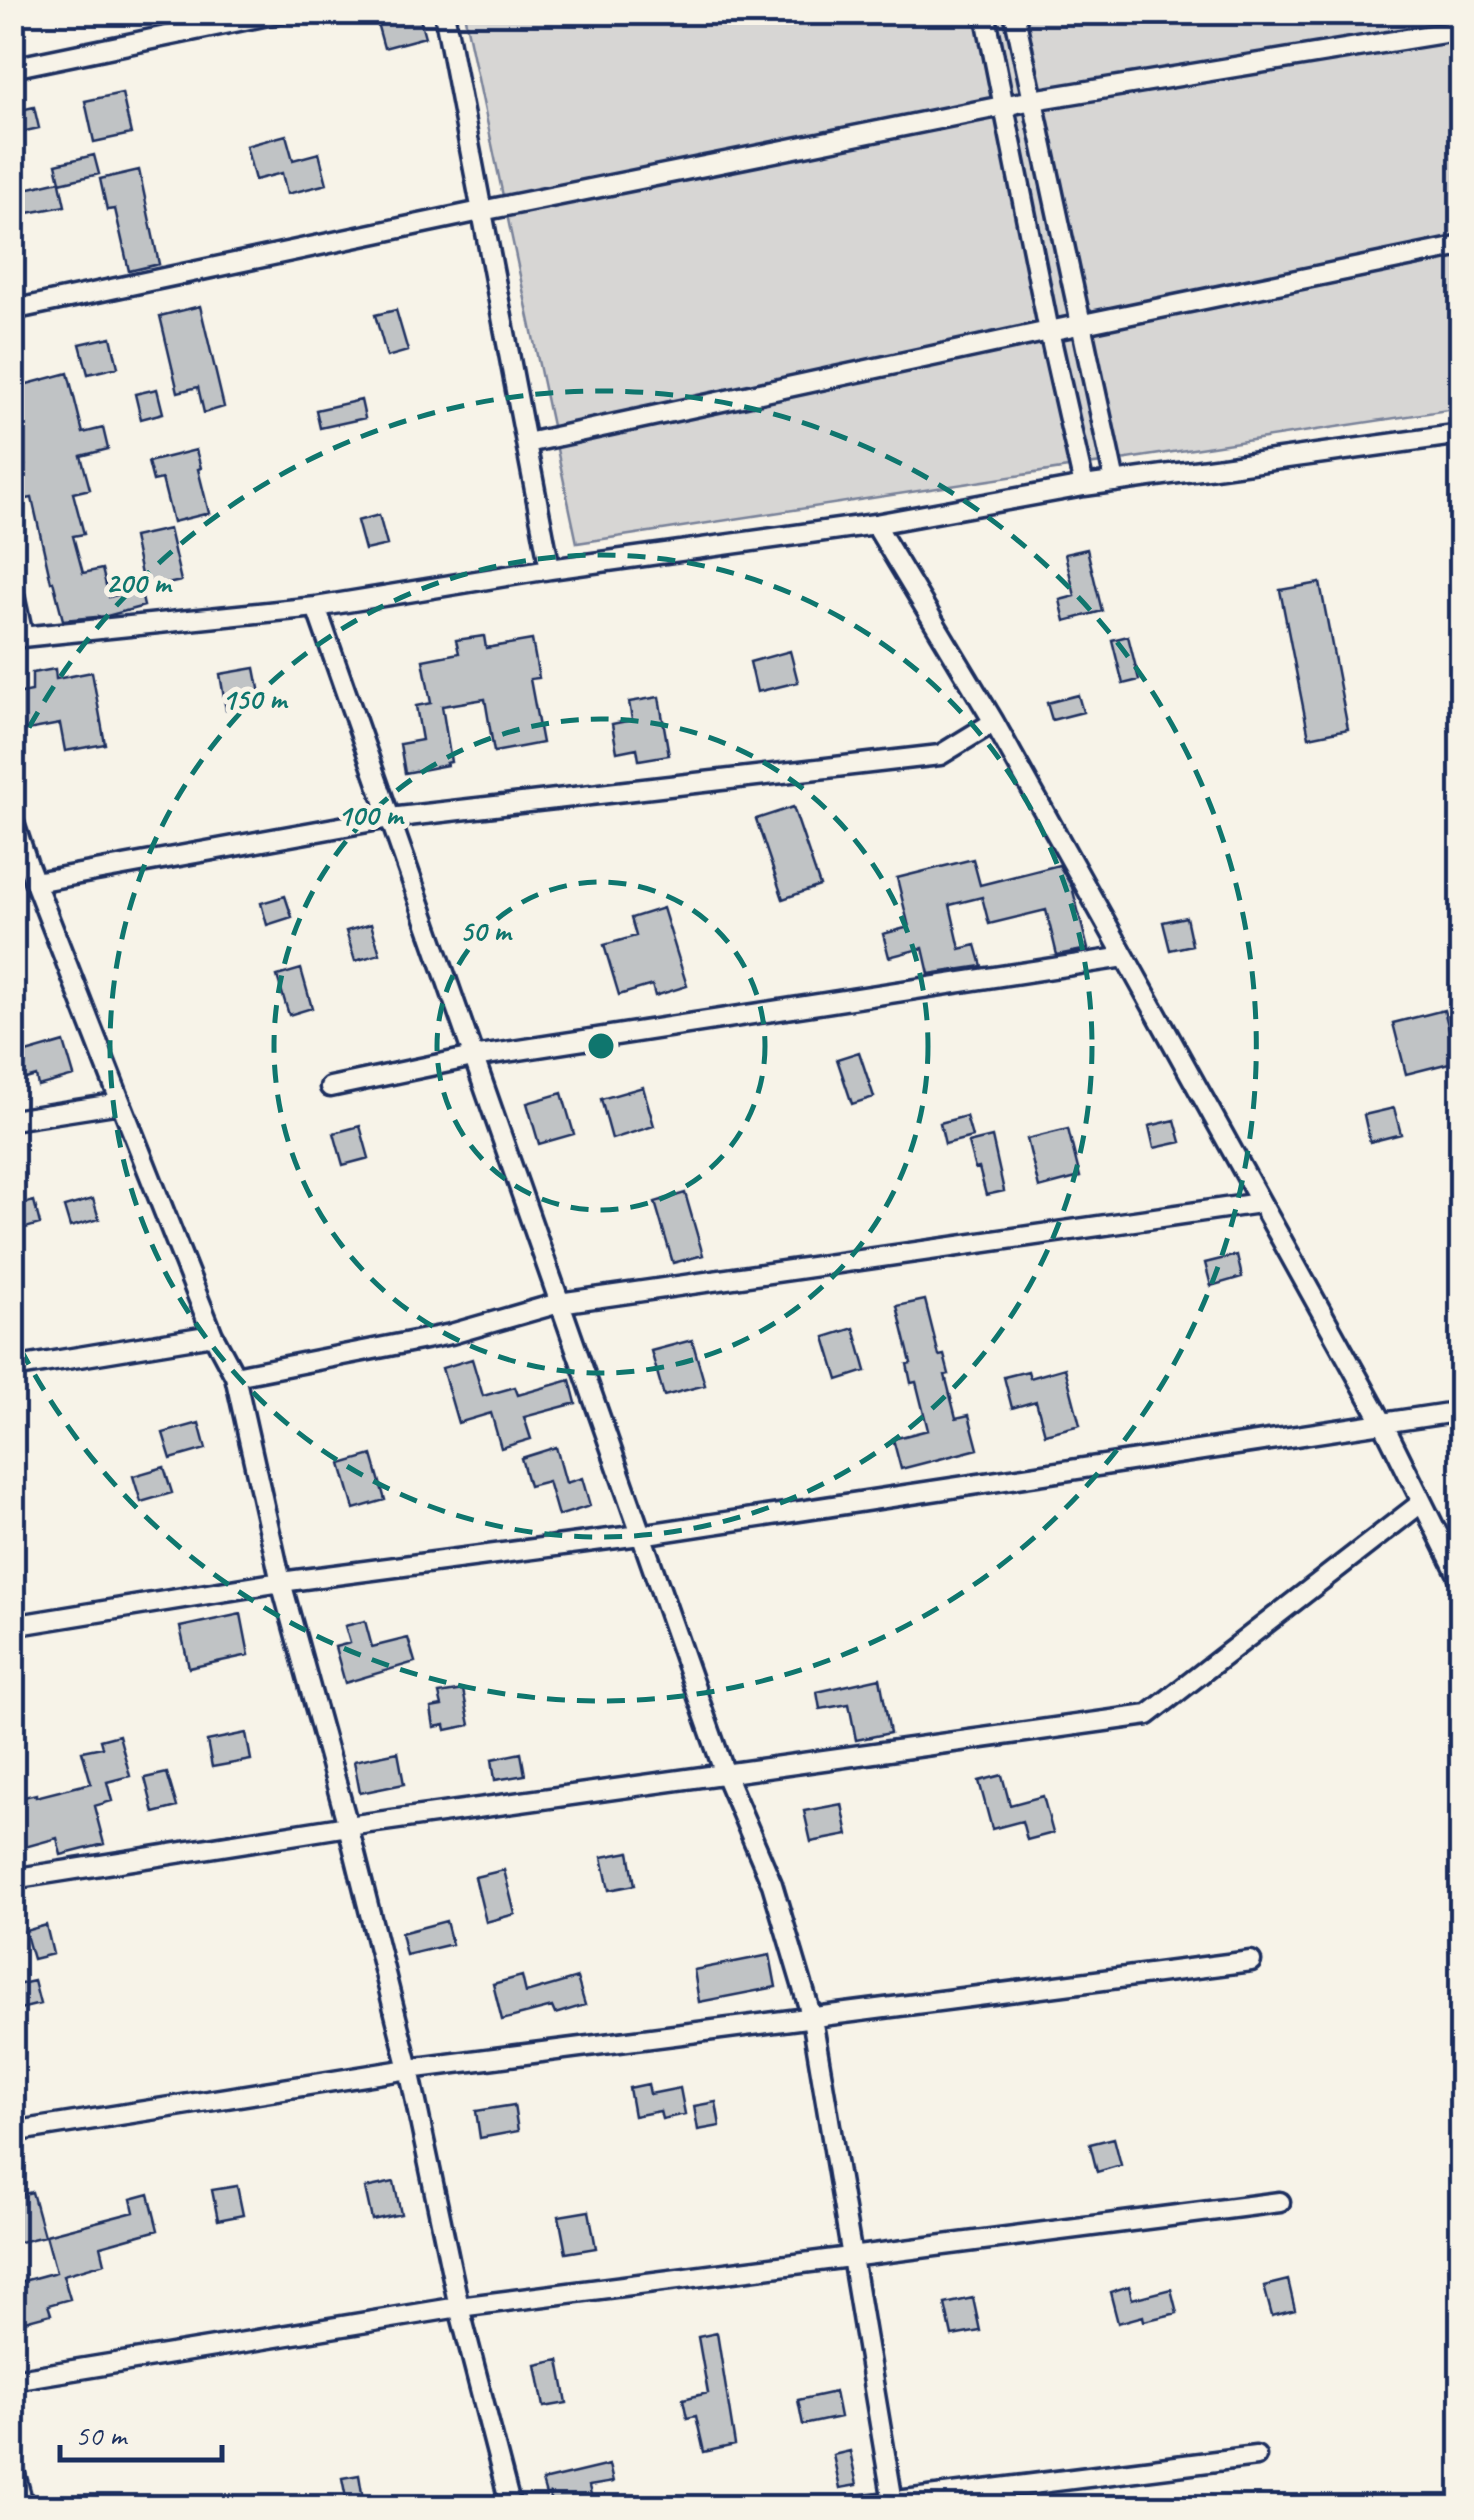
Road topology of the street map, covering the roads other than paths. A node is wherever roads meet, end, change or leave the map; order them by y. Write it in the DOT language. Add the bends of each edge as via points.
graph roads {
  1 [pos="283,12"];
  2 [pos="444,12"];
  3 [pos="985,12"];
  4 [pos="1014,12"];
  5 [pos="1462,30"];
  6 [pos="12,68"];
  7 [pos="1033,100"];
  8 [pos="1005,106"];
  9 [pos="482,211"];
  10 [pos="1462,246"];
  11 [pos="12,310"];
  12 [pos="1082,325"];
  13 [pos="1049,331"];
  14 [pos="1462,434"];
  15 [pos="528,444"];
  16 [pos="1115,482"];
  17 [pos="1084,486"];
  18 [pos="874,524"];
  19 [pos="550,569"];
  20 [pos="12,586"];
  21 [pos="316,607"];
  22 [pos="18,637"];
  23 [pos="994,722"];
  24 [pos="12,817"];
  25 [pos="390,818"];
  26 [pos="20,863"];
  27 [pos="35,882"];
  28 [pos="1126,957"];
  29 [pos="473,1057"];
  30 [pos="330,1087"];
  31 [pos="121,1102"];
  32 [pos="12,1120"];
  33 [pos="1260,1203"];
  34 [pos="559,1304"];
  35 [pos="213,1334"];
  36 [pos="12,1368"];
  37 [pos="235,1376"];
  38 [pos="1462,1411"];
  39 [pos="1383,1423"];
  40 [pos="1421,1503"];
  41 [pos="640,1535"];
  42 [pos="281,1582"];
  43 [pos="1462,1583"];
  44 [pos="12,1626"];
  45 [pos="725,1774"];
  46 [pos="348,1826"];
  47 [pos="12,1879"];
  48 [pos="1252,1961"];
  49 [pos="812,2018"];
  50 [pos="409,2068"];
  51 [pos="12,2132"];
  52 [pos="1280,2202"];
  53 [pos="852,2256"];
  54 [pos="459,2307"];
  55 [pos="12,2380"];
  56 [pos="1256,2456"];
  57 [pos="12,2464"];
  58 [pos="894,2504"];
  59 [pos="24,2508"];
  60 [pos="511,2508"];
  61 [pos="841,2508"];
  1 -- 6 [label="street"];
  2 -- 9 [label="street"];
  3 -- 8 [label="street"];
  4 -- 7 [label="street"];
  5 -- 7 [label="street"];
  7 -- 8 [label="street"];
  7 -- 12 [label="street"];
  8 -- 9 [label="street"];
  8 -- 13 [label="street"];
  9 -- 11 [label="street"];
  9 -- 15 [label="street"];
  10 -- 12 [label="street"];
  12 -- 13 [label="street"];
  12 -- 16 [label="street"];
  13 -- 15 [label="street"];
  13 -- 17 [label="street"];
  14 -- 16 [label="street"];
  15 -- 19 [label="street"];
  16 -- 17 [label="street"];
  17 -- 18 [label="street"];
  18 -- 19 [label="street"];
  18 -- 23 [label="street"];
  19 -- 21 [label="street"];
  20 -- 22 [label="street"];
  21 -- 22 [label="street"];
  21 -- 25 [label="street"];
  23 -- 25 [label="street" via="940,755"];
  23 -- 28 [label="street"];
  24 -- 26 [label="street"];
  25 -- 27 [label="street"];
  25 -- 29 [label="street"];
  26 -- 27 [label="street"];
  27 -- 31 [label="street"];
  28 -- 29 [label="street"];
  28 -- 33 [label="street"];
  29 -- 30 [label="street"];
  29 -- 34 [label="street"];
  31 -- 32 [label="street"];
  31 -- 35 [label="street"];
  33 -- 34 [label="street"];
  33 -- 39 [label="street"];
  34 -- 37 [label="street" via="451,1334"];
  34 -- 41 [label="street"];
  35 -- 36 [label="street"];
  35 -- 37 [label="street"];
  37 -- 42 [label="street"];
  38 -- 39 [label="street"];
  39 -- 40 [label="street"];
  39 -- 41 [label="street"];
  40 -- 43 [label="street"];
  40 -- 45 [label="street" via="1148,1716"];
  41 -- 42 [label="street"];
  41 -- 45 [label="street"];
  42 -- 44 [label="street"];
  42 -- 46 [label="street"];
  45 -- 46 [label="street"];
  45 -- 49 [label="street" via="772,1884"];
  46 -- 47 [label="street"];
  46 -- 50 [label="street"];
  48 -- 49 [label="street"];
  49 -- 50 [label="street"];
  49 -- 53 [label="street"];
  50 -- 51 [label="street"];
  50 -- 54 [label="street"];
  52 -- 53 [label="street"];
  53 -- 54 [label="street"];
  53 -- 58 [label="street"];
  54 -- 55 [label="street"];
  54 -- 60 [label="street"];
  56 -- 58 [label="street"];
  57 -- 59 [label="street"];
  58 -- 61 [label="street"];
}
